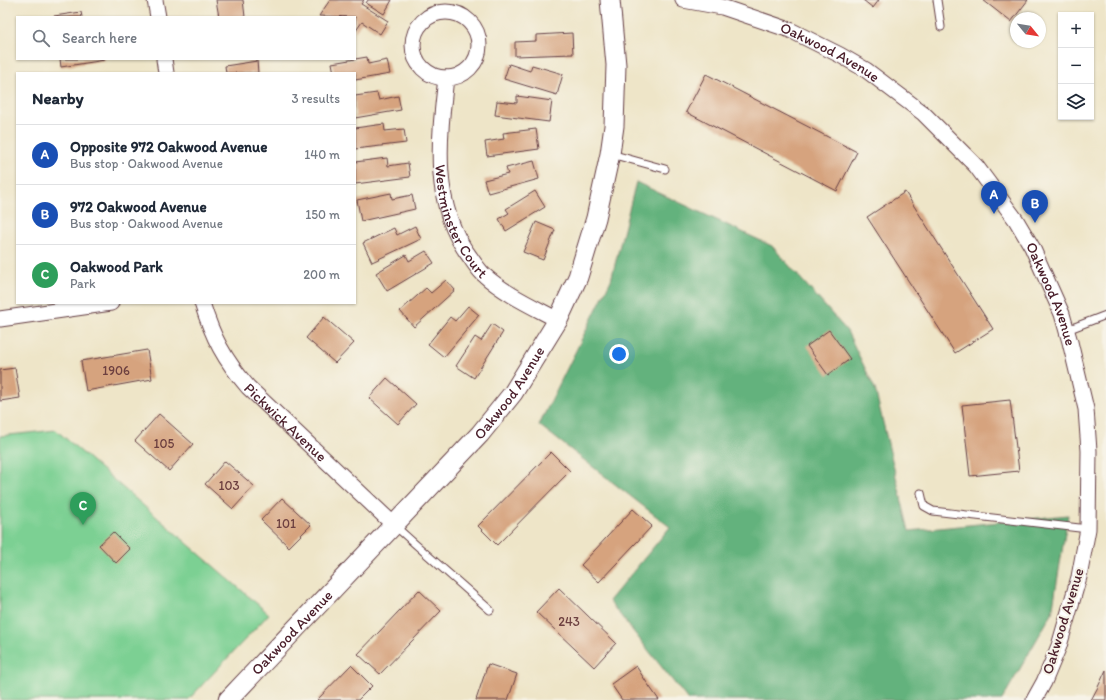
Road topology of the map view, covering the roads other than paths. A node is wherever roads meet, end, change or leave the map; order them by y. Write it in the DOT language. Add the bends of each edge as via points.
graph roads {
  1 [pos="155,0"];
  2 [pos="610,0"];
  3 [pos="683,0"];
  4 [pos="937,0"];
  5 [pos="158,16"];
  6 [pos="941,27"];
  7 [pos="164,60"];
  8 [pos="166,72"];
  9 [pos="446,78"];
  10 [pos="610,154"];
  11 [pos="665,169"];
  12 [pos="104,304"];
  13 [pos="202,304"];
  14 [pos="1106,315"];
  15 [pos="0,319"];
  16 [pos="558,320"];
  17 [pos="1066,330"];
  18 [pos="921,493"];
  19 [pos="394,524"];
  20 [pos="1088,529"];
  21 [pos="490,610"];
  22 [pos="228,700"];
  23 [pos="1034,700"];
  1 -- 5 [label="street"];
  2 -- 10 [label="street, Oakwood Avenue" via="616,65 614,126"];
  3 -- 17 [label="street, Oakwood Avenue" via="722,7 790,30 840,54 866,70 923,112 976,166 1016,220 1032,247 1062,314"];
  4 -- 6 [label="lane"];
  7 -- 8 [label="street"];
  9 -- 9 [label="street" via="456,77 473,65 480,46 479,35 467,18 447,11 425,18 418,27 413,50 424,70 434,76"];
  9 -- 16 [label="street, Westminster Court" via="440,128 441,182 448,216 463,248 482,273 512,296"];
  10 -- 11 [label="lane"];
  10 -- 16 [label="street, Oakwood Avenue" via="583,262"];
  12 -- 15 [label="street"];
  13 -- 19 [label="street, Pickwick Avenue" via="220,349 248,388"];
  14 -- 17 [label="lane"];
  16 -- 19 [label="street, Oakwood Avenue" via="513,393 480,434"];
  17 -- 20 [label="street, Oakwood Avenue" via="1086,409 1089,451"];
  18 -- 20 [label="lane" via="924,506 933,511"];
  19 -- 21 [label="lane"];
  19 -- 22 [label="street, Oakwood Avenue"];
  20 -- 23 [label="street, Oakwood Avenue" via="1079,577 1059,646"];
}
